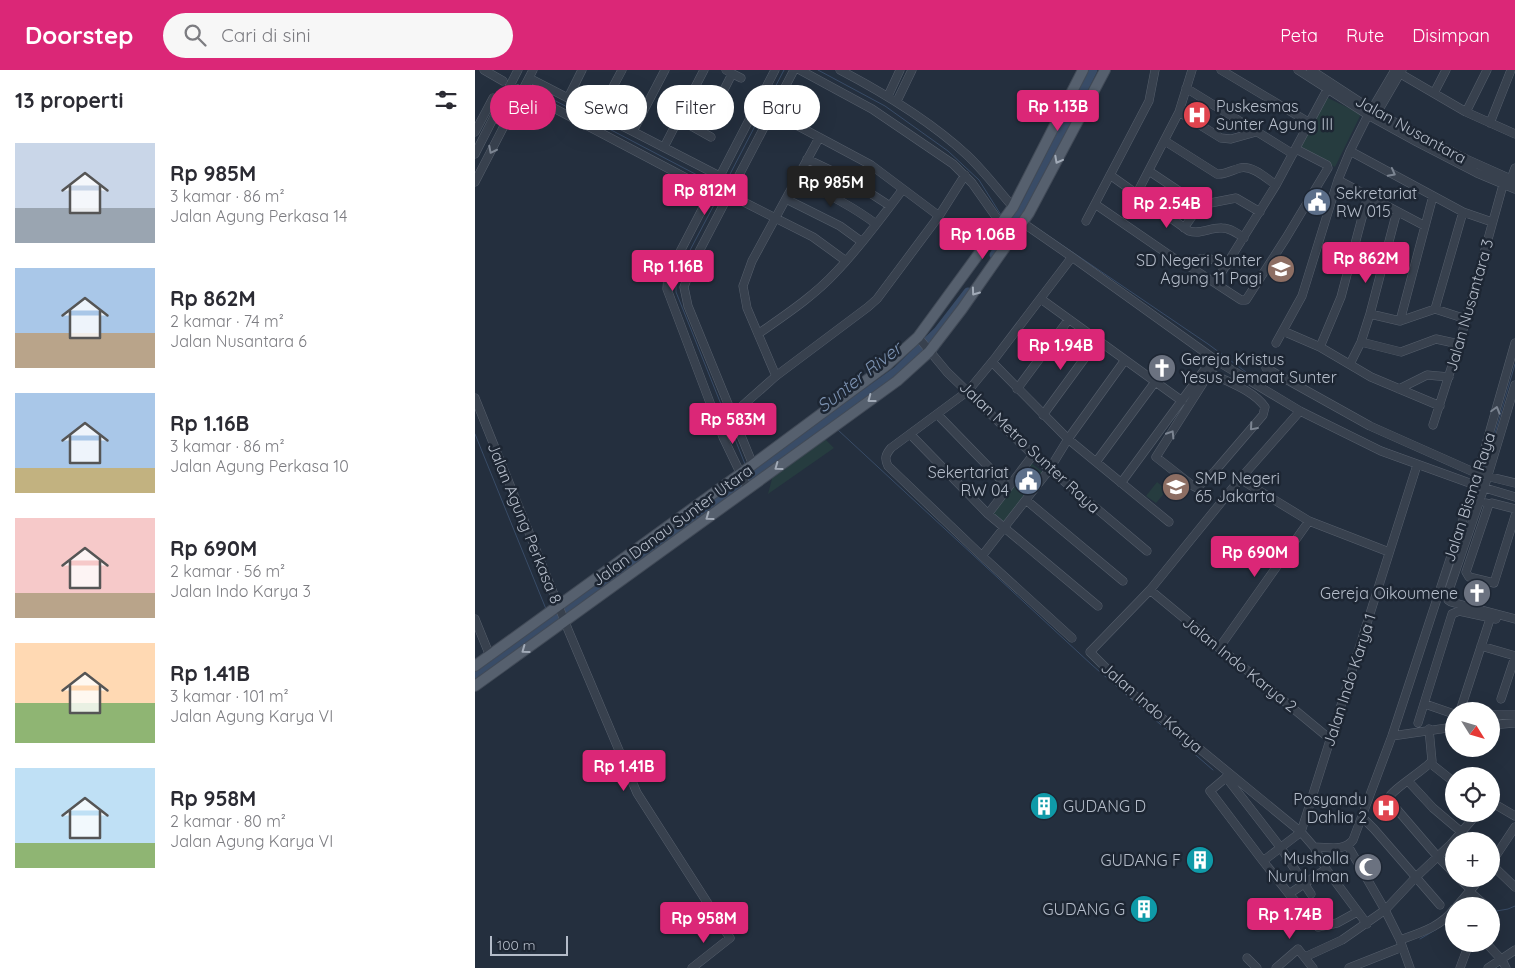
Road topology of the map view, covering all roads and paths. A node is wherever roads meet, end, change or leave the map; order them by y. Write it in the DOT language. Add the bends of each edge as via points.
graph roads {
  1 [pos="484,70"];
  2 [pos="518,70"];
  3 [pos="582,70"];
  4 [pos="621,70"];
  5 [pos="665,70"];
  6 [pos="705,70"];
  7 [pos="775,70"];
  8 [pos="794,70"];
  9 [pos="800,70"];
  10 [pos="840,70"];
  11 [pos="901,70"];
  12 [pos="912,70"];
  13 [pos="1083,70"];
  14 [pos="1105,70"];
  15 [pos="1155,70"];
  16 [pos="1192,70"];
  17 [pos="1221,70"];
  18 [pos="1298,70"];
  19 [pos="1311,70"];
  20 [pos="1446,70"];
  21 [pos="1487,70"];
  22 [pos="1511,70"];
  23 [pos="729,71"];
  24 [pos="1397,71"];
  25 [pos="530,76"];
  26 [pos="741,78"];
  27 [pos="507,83"];
  28 [pos="512,85"];
  29 [pos="574,85"];
  30 [pos="613,85"];
  31 [pos="697,85"];
  32 [pos="786,85"];
  33 [pos="1186,88"];
  34 [pos="1327,88"];
  35 [pos="1434,93"];
  36 [pos="888,96"];
  37 [pos="566,97"];
  38 [pos="897,101"];
  39 [pos="490,104"];
  40 [pos="556,108"];
  41 [pos="1179,112"];
  42 [pos="1373,112"];
  43 [pos="1466,112"];
  44 [pos="1310,123"];
  45 [pos="1490,123"];
  46 [pos="502,130"];
  47 [pos="674,130"];
  48 [pos="698,130"];
  49 [pos="760,130"];
  50 [pos="804,130"];
  51 [pos="633,131"];
  52 [pos="475,132"];
  53 [pos="702,132"];
  54 [pos="1256,132"];
  55 [pos="1515,134"];
  56 [pos="711,137"];
  57 [pos="819,138"];
  58 [pos="1165,141"];
  59 [pos="665,147"];
  60 [pos="1350,151"];
  61 [pos="1295,152"];
  62 [pos="475,154"];
  63 [pos="807,159"];
  64 [pos="1515,168"];
  65 [pos="1149,171"];
  66 [pos="1110,175"];
  67 [pos="965,176"];
  68 [pos="796,179"];
  69 [pos="728,180"];
  70 [pos="1338,180"];
  71 [pos="1513,180"];
  72 [pos="475,182"];
  73 [pos="1277,185"];
  74 [pos="1503,185"];
  75 [pos="903,188"];
  76 [pos="1515,188"];
  77 [pos="1137,193"];
  78 [pos="729,195"];
  79 [pos="1367,196"];
  80 [pos="1433,196"];
  81 [pos="786,199"];
  82 [pos="1095,204"];
  83 [pos="1200,205"];
  84 [pos="890,206"];
  85 [pos="1012,208"];
  86 [pos="1260,212"];
  87 [pos="1397,212"];
  88 [pos="1463,212"];
  89 [pos="939,216"];
  90 [pos="774,218"];
  91 [pos="1026,219"];
  92 [pos="1086,221"];
  93 [pos="1002,222"];
  94 [pos="1492,222"];
  95 [pos="876,224"];
  96 [pos="1425,226"];
  97 [pos="1184,228"];
  98 [pos="1244,238"];
  99 [pos="862,242"];
  100 [pos="1073,257"];
  101 [pos="846,261"];
  102 [pos="1183,264"];
  103 [pos="1226,266"];
  104 [pos="1215,283"];
  105 [pos="1041,299"];
  106 [pos="1435,309"];
  107 [pos="1370,314"];
  108 [pos="1466,319"];
  109 [pos="1069,320"];
  110 [pos="1401,321"];
  111 [pos="1283,331"];
  112 [pos="758,334"];
  113 [pos="919,339"];
  114 [pos="1098,340"];
  115 [pos="1361,342"];
  116 [pos="1276,343"];
  117 [pos="1515,343"];
  118 [pos="1459,344"];
  119 [pos="1319,347"];
  120 [pos="928,350"];
  121 [pos="1125,360"];
  122 [pos="1215,360"];
  123 [pos="993,362"];
  124 [pos="1350,364"];
  125 [pos="1266,368"];
  126 [pos="1210,373"];
  127 [pos="776,376"];
  128 [pos="1449,377"];
  129 [pos="1155,382"];
  130 [pos="1251,382"];
  131 [pos="1515,385"];
  132 [pos="1017,389"];
  133 [pos="1399,389"];
  134 [pos="1245,390"];
  135 [pos="968,391"];
  136 [pos="475,398"];
  137 [pos="1182,401"];
  138 [pos="1439,406"];
  139 [pos="1301,411"];
  140 [pos="733,414"];
  141 [pos="938,415"];
  142 [pos="1043,415"];
  143 [pos="1433,425"];
  144 [pos="911,435"];
  145 [pos="1068,439"];
  146 [pos="1033,455"];
  147 [pos="1096,462"];
  148 [pos="1417,464"];
  149 [pos="1049,470"];
  150 [pos="746,471"];
  151 [pos="1240,479"];
  152 [pos="1483,479"];
  153 [pos="1121,483"];
  154 [pos="1515,483"];
  155 [pos="1475,484"];
  156 [pos="1008,487"];
  157 [pos="747,488"];
  158 [pos="1515,497"];
  159 [pos="1026,500"];
  160 [pos="1479,501"];
  161 [pos="1489,504"];
  162 [pos="1515,509"];
  163 [pos="988,514"];
  164 [pos="1515,516"];
  165 [pos="1309,521"];
  166 [pos="1169,522"];
  167 [pos="1004,528"];
  168 [pos="1147,551"];
  169 [pos="1389,552"];
  170 [pos="982,556"];
  171 [pos="1123,581"];
  172 [pos="1149,590"];
  173 [pos="1099,606"];
  174 [pos="558,608"];
  175 [pos="1492,615"];
  176 [pos="475,619"];
  177 [pos="1515,619"];
  178 [pos="564,620"];
  179 [pos="1515,624"];
  180 [pos="1072,638"];
  181 [pos="1481,646"];
  182 [pos="1219,648"];
  183 [pos="490,656"];
  184 [pos="1515,656"];
  185 [pos="475,666"];
  186 [pos="1506,684"];
  187 [pos="1515,684"];
  188 [pos="475,686"];
  189 [pos="1501,699"];
  190 [pos="1463,702"];
  191 [pos="1425,704"];
  192 [pos="1445,711"];
  193 [pos="1500,715"];
  194 [pos="1515,715"];
  195 [pos="1418,723"];
  196 [pos="1515,723"];
  197 [pos="1500,724"];
  198 [pos="1445,728"];
  199 [pos="1429,729"];
  200 [pos="1392,736"];
  201 [pos="1330,739"];
  202 [pos="1430,763"];
  203 [pos="1445,775"];
  204 [pos="1228,776"];
  205 [pos="1408,781"];
  206 [pos="1500,807"];
  207 [pos="1515,816"];
  208 [pos="1362,817"];
  209 [pos="1470,822"];
  210 [pos="1515,827"];
  211 [pos="1461,832"];
  212 [pos="1298,834"];
  213 [pos="1348,846"];
  214 [pos="1314,847"];
  215 [pos="1281,848"];
  216 [pos="1445,848"];
  217 [pos="1500,850"];
  218 [pos="1437,856"];
  219 [pos="1263,861"];
  220 [pos="1445,864"];
  221 [pos="1326,869"];
  222 [pos="1500,871"];
  223 [pos="1416,877"];
  224 [pos="1306,884"];
  225 [pos="1467,887"];
  226 [pos="1473,887"];
  227 [pos="1515,887"];
  228 [pos="1470,891"];
  229 [pos="1289,894"];
  230 [pos="1311,894"];
  231 [pos="1465,897"];
  232 [pos="1476,897"];
  233 [pos="1440,905"];
  234 [pos="1385,910"];
  235 [pos="1357,912"];
  236 [pos="1445,918"];
  237 [pos="1367,924"];
  238 [pos="1401,944"];
  239 [pos="1515,950"];
  240 [pos="1466,952"];
  241 [pos="1494,952"];
  242 [pos="1305,957"];
  243 [pos="1247,958"];
  244 [pos="1502,960"];
  245 [pos="692,968"];
  246 [pos="1257,968"];
  247 [pos="1276,968"];
  248 [pos="1313,968"];
  249 [pos="1349,968"];
  250 [pos="1410,968"];
  251 [pos="1460,968"];
  252 [pos="1488,968"];
  253 [pos="1506,968"];
  1 -- 27 [label="street"];
  2 -- 27 [label="street"];
  3 -- 29 [label="street"];
  4 -- 30 [label="street"];
  5 -- 51 [label="street"];
  6 -- 31 [label="street"];
  7 -- 69 [label="street"];
  8 -- 32 [label="street"];
  9 -- 67 [label="street" via="894,122"];
  10 -- 36 [label="street"];
  11 -- 36 [label="street"];
  12 -- 38 [label="street"];
  13 -- 85 [label="main road, Jalan Danau Sunter Utara"];
  14 -- 91 [label="main road, Jalan Danau Sunter Utara, one-way"];
  15 -- 66 [label="street" via="1149,101"];
  16 -- 33 [label="street"];
  17 -- 44 [label="street"];
  18 -- 34 [label="street"];
  19 -- 42 [label="street, Jalan Nusantara"];
  20 -- 35 [label="street"];
  21 -- 43 [label="street"];
  22 -- 45 [label="street"];
  23 -- 26 [label="street"];
  23 -- 53 [label="street" via="731,76"];
  24 -- 35 [label="street"];
  24 -- 42 [label="street"];
  25 -- 37 [label="street"];
  27 -- 28 [label="street"];
  27 -- 62 [label="street"];
  33 -- 41 [label="street"];
  33 -- 54 [label="street"];
  34 -- 42 [label="street"];
  34 -- 44 [label="street"];
  35 -- 43 [label="street"];
  36 -- 38 [label="street"];
  38 -- 85 [label="street" via="967,155"];
  39 -- 52 [label="street"];
  40 -- 150 [label="street" via="710,191 666,284 723,437"];
  41 -- 54 [label="street" via="1221,138 1231,139"];
  41 -- 58 [label="street"];
  42 -- 60 [label="street"];
  42 -- 71 [label="street, Jalan Nusantara"];
  42 -- 74 [label="street" via="1453,161"];
  43 -- 45 [label="street"];
  44 -- 61 [label="street"];
  45 -- 55 [label="street"];
  46 -- 72 [label="street, one-way"];
  47 -- 59 [label="street"];
  48 -- 53 [label="street"];
  49 -- 69 [label="street"];
  50 -- 57 [label="street"];
  51 -- 59 [label="street"];
  53 -- 56 [label="street"];
  54 -- 61 [label="street"];
  57 -- 63 [label="street"];
  57 -- 75 [label="street" via="871,165"];
  58 -- 65 [label="street"];
  58 -- 73 [label="street" via="1217,174 1248,168"];
  59 -- 69 [label="street"];
  60 -- 70 [label="street"];
  60 -- 80 [label="street, one-way"];
  61 -- 73 [label="street"];
  61 -- 104 [label="street" via="1328,168 1286,238 1248,299 1241,300"];
  63 -- 68 [label="street"];
  63 -- 84 [label="street" via="853,182"];
  64 -- 71 [label="street"];
  65 -- 77 [label="street"];
  65 -- 83 [label="street"];
  66 -- 77 [label="street"];
  66 -- 82 [label="street"];
  67 -- 89 [label="street"];
  67 -- 93 [label="street"];
  68 -- 81 [label="street"];
  68 -- 95 [label="street" via="835,197"];
  69 -- 78 [label="street"];
  70 -- 79 [label="street"];
  70 -- 111 [label="street" via="1303,296"];
  73 -- 86 [label="street"];
  74 -- 76 [label="street"];
  74 -- 94 [label="street, Jalan Nusantara 3"];
  75 -- 84 [label="street"];
  75 -- 89 [label="street"];
  77 -- 97 [label="street"];
  78 -- 90 [label="street"];
  78 -- 140 [label="street" via="701,246 684,287"];
  79 -- 87 [label="street"];
  79 -- 119 [label="street" via="1341,297"];
  80 -- 88 [label="street"];
  80 -- 96 [label="street"];
  81 -- 90 [label="street"];
  81 -- 99 [label="street" via="840,226"];
  82 -- 92 [label="street"];
  82 -- 102 [label="street"];
  83 -- 86 [label="street" via="1236,198"];
  83 -- 97 [label="street"];
  84 -- 95 [label="street"];
  85 -- 93 [label="main road, Jalan Danau Sunter Utara"];
  86 -- 98 [label="street"];
  87 -- 96 [label="street"];
  87 -- 107 [label="street"];
  88 -- 94 [label="street"];
  88 -- 106 [label="street"];
  89 -- 127 [label="street" via="873,303"];
  90 -- 101 [label="street" via="813,237"];
  90 -- 112 [label="street" via="743,286 747,308"];
  91 -- 100 [label="street"];
  91 -- 120 [label="main road, Jalan Danau Sunter Utara, one-way"];
  93 -- 113 [label="main road, Jalan Danau Sunter Utara"];
  94 -- 108 [label="street, Jalan Nusantara 3"];
  95 -- 99 [label="street"];
  96 -- 110 [label="street"];
  97 -- 98 [label="street" via="1197,233 1224,228"];
  98 -- 103 [label="street"];
  99 -- 101 [label="street"];
  100 -- 105 [label="street"];
  100 -- 122 [label="street"];
  101 -- 112 [label="street" via="823,284"];
  102 -- 103 [label="street" via="1209,257"];
  102 -- 104 [label="street"];
  103 -- 104 [label="street"];
  105 -- 109 [label="street"];
  105 -- 123 [label="street"];
  106 -- 108 [label="street"];
  106 -- 110 [label="street"];
  107 -- 110 [label="street"];
  107 -- 115 [label="street"];
  108 -- 118 [label="street, Jalan Nusantara 3"];
  109 -- 114 [label="street"];
  109 -- 132 [label="street"];
  111 -- 116 [label="street"];
  111 -- 119 [label="street"];
  112 -- 127 [label="street"];
  113 -- 120 [label="street, Jalan Metro Sunter Raya"];
  113 -- 150 [label="main road, Jalan Danau Sunter Utara"];
  114 -- 121 [label="street"];
  114 -- 142 [label="street"];
  115 -- 118 [label="street" via="1401,352 1436,339"];
  115 -- 124 [label="street"];
  152 -- 117 [label="street, Jalan Bisma Raya, one-way"];
  118 -- 128 [label="street, Jalan Nusantara 3"];
  119 -- 124 [label="street"];
  120 -- 135 [label="street, Jalan Metro Sunter Raya"];
  120 -- 157 [label="main road, Jalan Danau Sunter Utara, one-way" via="897,380"];
  121 -- 129 [label="street"];
  121 -- 145 [label="street"];
  122 -- 126 [label="street"];
  122 -- 130 [label="street"];
  122 -- 137 [label="street"];
  123 -- 132 [label="street"];
  123 -- 135 [label="street"];
  124 -- 133 [label="street"];
  125 -- 152 [label="street" via="1370,426"];
  126 -- 134 [label="street"];
  134 -- 126 [label="street, one-way" via="1264,405 1263,415 1197,488 1156,457"];
  127 -- 140 [label="street"];
  128 -- 133 [label="street" via="1427,375"];
  128 -- 138 [label="street, Jalan Nusantara 3"];
  129 -- 137 [label="street"];
  129 -- 147 [label="street"];
  130 -- 134 [label="street"];
  130 -- 139 [label="street"];
  131 -- 152 [label="street, Jalan Bisma Raya"];
  132 -- 142 [label="street"];
  133 -- 138 [label="street"];
  135 -- 141 [label="street"];
  135 -- 146 [label="street, Jalan Metro Sunter Raya"];
  136 -- 174 [label="street, Jalan Agung Perkasa 8"];
  137 -- 153 [label="street"];
  138 -- 143 [label="street, Jalan Nusantara 3"];
  139 -- 148 [label="street" via="1361,442"];
  139 -- 151 [label="street, Jalan Indo Karya"];
  140 -- 150 [label="street"];
  141 -- 144 [label="street"];
  141 -- 156 [label="street"];
  142 -- 145 [label="street"];
  144 -- 163 [label="street"];
  144 -- 170 [label="street" via="887,453 888,466"];
  145 -- 147 [label="street"];
  145 -- 149 [label="street"];
  146 -- 149 [label="street, Jalan Metro Sunter Raya"];
  146 -- 156 [label="street"];
  147 -- 153 [label="street"];
  148 -- 155 [label="street"];
  148 -- 169 [label="street, Jalan Indo Karya 1"];
  149 -- 159 [label="street"];
  149 -- 168 [label="street, Jalan Metro Sunter Raya"];
  150 -- 157 [label="street"];
  150 -- 174 [label="main road, Jalan Danau Sunter Utara"];
  151 -- 165 [label="street"];
  151 -- 172 [label="street, Jalan Indo Karya"];
  152 -- 154 [label="street"];
  152 -- 155 [label="street"];
  152 -- 158 [label="street"];
  152 -- 160 [label="street, Jalan Bisma Raya"];
  153 -- 166 [label="street"];
  155 -- 200 [label="street, Jalan Bisma Raya"];
  156 -- 163 [label="street"];
  157 -- 178 [label="main road, Jalan Danau Sunter Utara, one-way"];
  159 -- 167 [label="street"];
  159 -- 171 [label="street"];
  160 -- 161 [label="street"];
  160 -- 175 [label="street, Jalan Bisma Raya" via="1447,596 1451,602"];
  161 -- 162 [label="street" via="1492,502"];
  161 -- 164 [label="street" via="1466,572 1469,577 1493,583"];
  163 -- 167 [label="street"];
  165 -- 169 [label="street"];
  165 -- 182 [label="street"];
  167 -- 170 [label="street"];
  167 -- 173 [label="street"];
  169 -- 201 [label="street, Jalan Indo Karya 1"];
  170 -- 180 [label="street"];
  172 -- 182 [label="street, Jalan Indo Karya 2"];
  172 -- 204 [label="street, Jalan Indo Karya" via="1090,652 1129,691"];
  174 -- 178 [label="street, Jalan Agung Perkasa 8"];
  174 -- 183 [label="main road, Jalan Danau Sunter Utara"];
  175 -- 177 [label="street, Jalan Bisma Raya"];
  175 -- 179 [label="street"];
  175 -- 181 [label="street"];
  175 -- 191 [label="street" via="1459,611 1451,616"];
  176 -- 183 [label="street"];
  178 -- 188 [label="main road, Jalan Danau Sunter Utara, one-way"];
  178 -- 245 [label="street, Jalan Agung Perkasa 8" via="642,803 730,938"];
  181 -- 184 [label="street"];
  181 -- 190 [label="street"];
  182 -- 201 [label="street, Jalan Indo Karya 2"];
  183 -- 185 [label="main road, Jalan Danau Sunter Utara"];
  184 -- 186 [label="street"];
  186 -- 187 [label="street"];
  186 -- 189 [label="street"];
  191 -- 192 [label="street"];
  191 -- 195 [label="street"];
  193 -- 194 [label="street"];
  196 -- 197 [label="street"];
  198 -- 199 [label="street"];
  199 -- 200 [label="street"];
  199 -- 202 [label="street"];
  200 -- 208 [label="street, Jalan Bisma Raya"];
  201 -- 212 [label="street, Jalan Indo Karya 1"];
  202 -- 203 [label="street"];
  202 -- 205 [label="street"];
  204 -- 212 [label="street, Jalan Indo Karya"];
  204 -- 215 [label="street"];
  204 -- 219 [label="street" via="1209,791"];
  205 -- 211 [label="street"];
  205 -- 218 [label="street" via="1390,794 1388,800"];
  206 -- 207 [label="street"];
  208 -- 213 [label="street, Jalan Bisma Raya"];
  208 -- 223 [label="street"];
  209 -- 211 [label="street"];
  210 -- 217 [label="street"];
  212 -- 214 [label="street, Jalan Indo Karya"];
  212 -- 215 [label="street"];
  213 -- 214 [label="street"];
  213 -- 234 [label="street"];
  214 -- 221 [label="street, Jalan Indo Karya"];
  215 -- 219 [label="street"];
  215 -- 224 [label="street"];
  216 -- 218 [label="street"];
  218 -- 220 [label="street"];
  218 -- 223 [label="street"];
  219 -- 229 [label="street"];
  221 -- 224 [label="street"];
  221 -- 235 [label="street, Jalan Indo Karya"];
  222 -- 227 [label="street"];
  223 -- 233 [label="street"];
  223 -- 234 [label="street"];
  224 -- 229 [label="street"];
  224 -- 230 [label="street"];
  225 -- 228 [label="street"];
  226 -- 228 [label="street"];
  228 -- 231 [label="street"];
  228 -- 232 [label="street"];
  229 -- 235 [label="street" via="1318,928 1337,923"];
  234 -- 237 [label="street"];
  234 -- 238 [label="street"];
  235 -- 237 [label="street, Jalan Indo Karya"];
  236 -- 238 [label="street" via="1430,930"];
  237 -- 242 [label="street"];
  238 -- 249 [label="street"];
  238 -- 250 [label="street"];
  239 -- 244 [label="street"];
  240 -- 251 [label="street"];
  241 -- 244 [label="street"];
  242 -- 247 [label="street" via="1298,949"];
  242 -- 248 [label="street"];
  243 -- 246 [label="street"];
  244 -- 252 [label="street"];
  244 -- 253 [label="street"];
}
